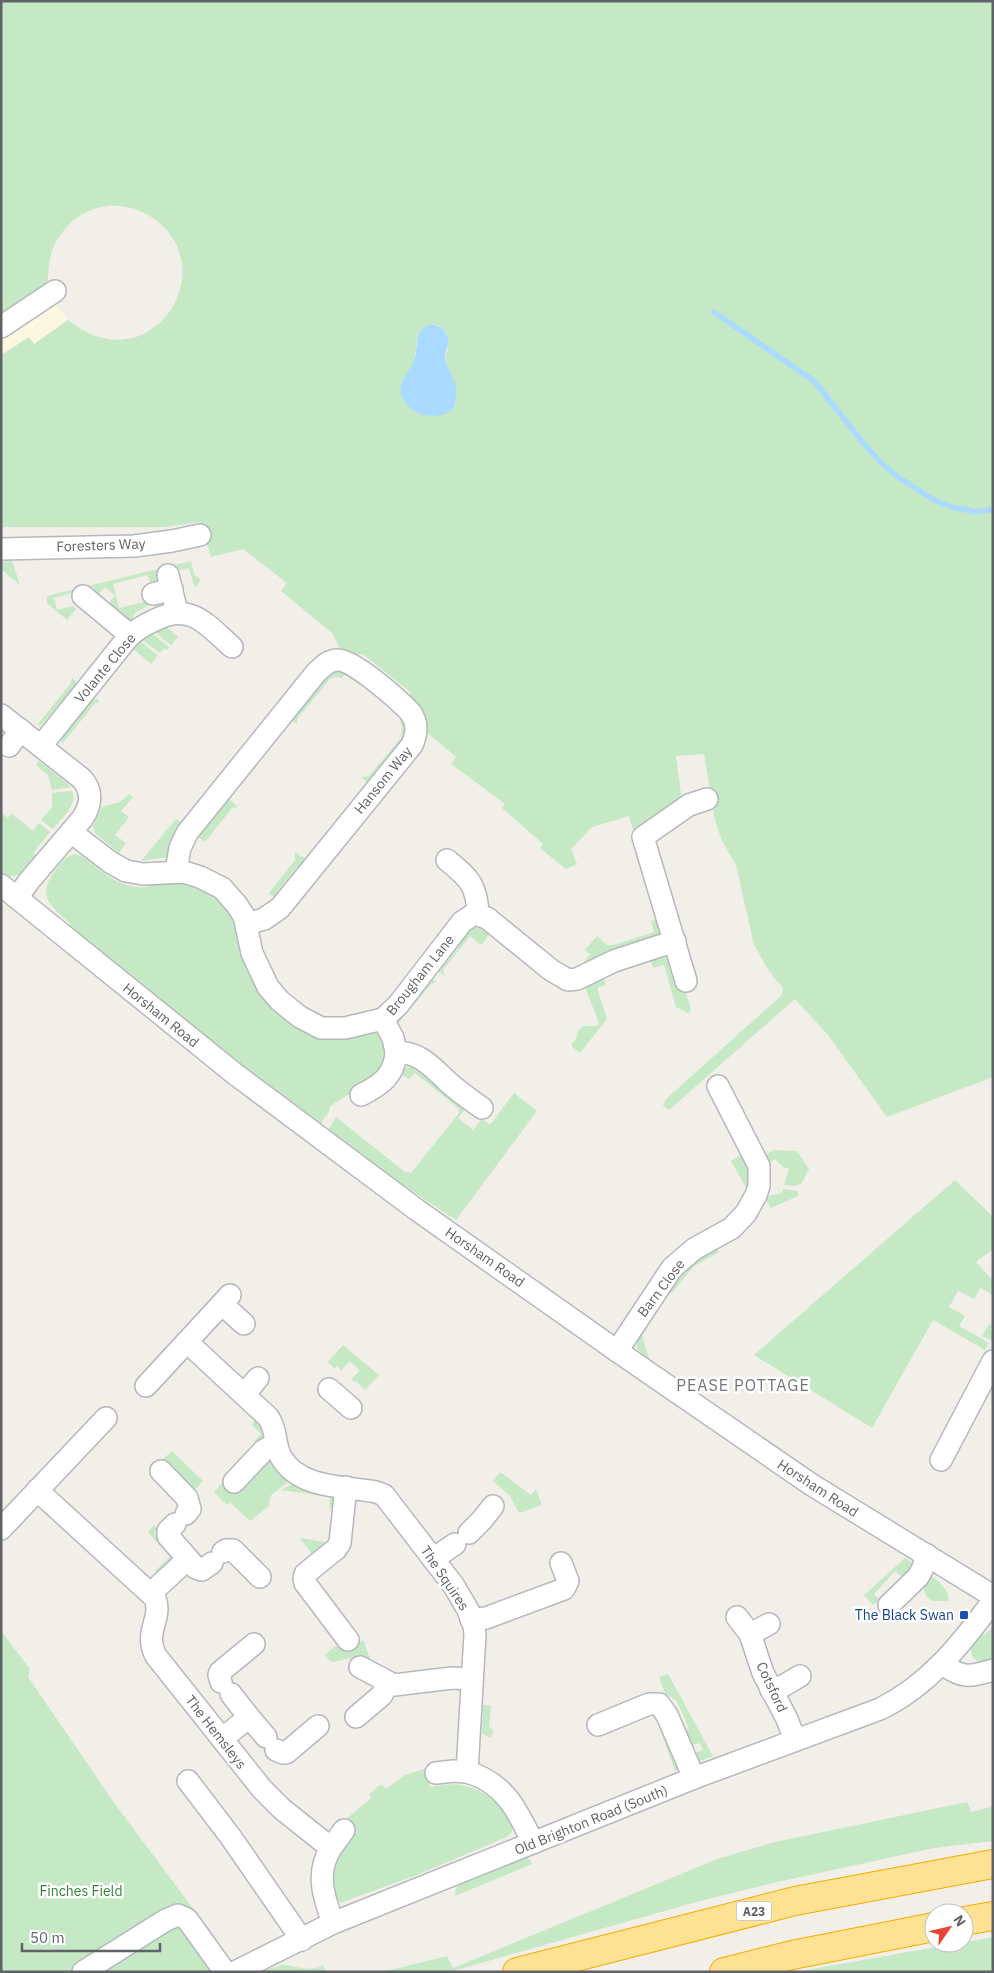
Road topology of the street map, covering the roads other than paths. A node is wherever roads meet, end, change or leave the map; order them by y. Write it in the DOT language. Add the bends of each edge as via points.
graph roads {
  1 [pos="55,291"];
  2 [pos="1,327"];
  3 [pos="200,534"];
  4 [pos="1,549"];
  5 [pos="164,586"];
  6 [pos="83,596"];
  7 [pos="175,613"];
  8 [pos="130,635"];
  9 [pos="232,647"];
  10 [pos="1,715"];
  11 [pos="41,746"];
  12 [pos="706,799"];
  13 [pos="71,832"];
  14 [pos="447,860"];
  15 [pos="176,871"];
  16 [pos="9,892"];
  17 [pos="478,914"];
  18 [pos="247,924"];
  19 [pos="675,941"];
  20 [pos="686,981"];
  21 [pos="383,1019"];
  22 [pos="396,1052"];
  23 [pos="718,1086"];
  24 [pos="361,1095"];
  25 [pos="482,1108"];
  26 [pos="244,1324"];
  27 [pos="187,1342"];
  28 [pos="617,1351"];
  29 [pos="991,1357"];
  30 [pos="258,1378"];
  31 [pos="146,1386"];
  32 [pos="329,1388"];
  33 [pos="244,1395"];
  34 [pos="351,1408"];
  35 [pos="106,1418"];
  36 [pos="276,1443"];
  37 [pos="941,1460"];
  38 [pos="160,1471"];
  39 [pos="234,1482"];
  40 [pos="346,1487"];
  41 [pos="37,1490"];
  42 [pos="493,1506"];
  43 [pos="1,1529"];
  44 [pos="927,1555"];
  45 [pos="200,1559"];
  46 [pos="433,1559"];
  47 [pos="561,1563"];
  48 [pos="260,1577"];
  49 [pos="150,1593"];
  50 [pos="993,1596"];
  51 [pos="993,1601"];
  52 [pos="889,1605"];
  53 [pos="736,1616"];
  54 [pos="472,1619"];
  55 [pos="769,1624"];
  56 [pos="750,1634"];
  57 [pos="348,1640"];
  58 [pos="254,1644"];
  59 [pos="942,1662"];
  60 [pos="360,1667"];
  61 [pos="993,1670"];
  62 [pos="800,1676"];
  63 [pos="472,1679"];
  64 [pos="387,1683"];
  65 [pos="771,1690"];
  66 [pos="249,1717"];
  67 [pos="356,1717"];
  68 [pos="598,1725"];
  69 [pos="318,1726"];
  70 [pos="222,1739"];
  71 [pos="795,1740"];
  72 [pos="467,1772"];
  73 [pos="436,1773"];
  74 [pos="694,1778"];
  75 [pos="188,1781"];
  76 [pos="344,1830"];
  77 [pos="533,1843"];
  78 [pos="331,1848"];
  79 [pos="993,1864"];
  80 [pos="993,1916"];
  81 [pos="974,1919"];
  82 [pos="333,1923"];
  83 [pos="924,1929"];
  84 [pos="302,1940"];
  85 [pos="83,1972"];
  86 [pos="225,1972"];
  87 [pos="235,1972"];
  88 [pos="517,1972"];
  89 [pos="724,1972"];
  1 -- 2 [label="street"];
  3 -- 4 [label="street, Foresters Way" via="134,546"];
  5 -- 7 [label="street"];
  6 -- 8 [label="street"];
  7 -- 8 [label="street, Volante Close" via="163,616"];
  7 -- 9 [label="street" via="195,617"];
  8 -- 11 [label="street, Volante Close"];
  10 -- 11 [label="street" via="15,738"];
  11 -- 13 [label="street" via="81,778 90,792 88,809"];
  12 -- 19 [label="street" via="689,804 643,837"];
  13 -- 15 [label="street, Brougham Lane" via="121,869 143,874"];
  13 -- 16 [label="street" via="29,881"];
  14 -- 17 [label="street" via="474,886 478,896"];
  15 -- 18 [label="street, Brougham Lane" via="200,876 222,888 237,905"];
  15 -- 18 [label="street, Hansom Way" via="180,848 187,833 315,674 328,662 339,660 361,670 411,713 416,728 412,745 280,908 264,919"];
  16 -- 28 [label="street, Horsham Road" via="317,1137"];
  17 -- 19 [label="street" via="568,980"];
  17 -- 21 [label="street, Brougham Lane" via="462,922 398,1005"];
  18 -- 21 [label="street, Brougham Lane" via="252,953 262,978 273,994 300,1017 314,1026 327,1029"];
  19 -- 20 [label="street"];
  21 -- 22 [label="street"];
  22 -- 24 [label="street" via="387,1078"];
  22 -- 25 [label="street" via="410,1053 424,1060"];
  23 -- 28 [label="street, Barn Close" via="759,1166 756,1195 746,1214 732,1228 694,1250 672,1268"];
  26 -- 27 [label="street" via="226,1300"];
  27 -- 31 [label="street"];
  27 -- 33 [label="street, The Squires"];
  28 -- 44 [label="street, Horsham Road" via="812,1485"];
  29 -- 37 [label="street"];
  30 -- 33 [label="street"];
  32 -- 34 [label="street"];
  33 -- 36 [label="street, The Squires" via="272,1423"];
  35 -- 41 [label="street"];
  36 -- 39 [label="street" via="263,1451"];
  36 -- 40 [label="street, The Squires" via="283,1460 297,1475 306,1480"];
  38 -- 45 [label="street" via="187,1498 190,1509 168,1531 168,1536"];
  40 -- 46 [label="street, The Squires" via="384,1495"];
  40 -- 57 [label="street" via="341,1538 336,1549 305,1574 304,1579"];
  41 -- 43 [label="street"];
  41 -- 49 [label="street"];
  42 -- 46 [label="street" via="462,1538"];
  44 -- 50 [label="street, Horsham Road"];
  44 -- 52 [label="street" via="918,1577"];
  45 -- 48 [label="street" via="233,1550"];
  45 -- 49 [label="street"];
  46 -- 54 [label="street, The Squires" via="459,1594"];
  47 -- 54 [label="street" via="568,1581 564,1589 486,1618"];
  49 -- 70 [label="street, The Hemsleys" via="157,1608 150,1640 152,1648"];
  51 -- 59 [label="street, Old Brighton Road (South)"];
  53 -- 56 [label="street, Cotsford"];
  54 -- 63 [label="street, The Squires" via="475,1634"];
  55 -- 56 [label="street"];
  56 -- 65 [label="street, Cotsford"];
  58 -- 66 [label="street" via="219,1674"];
  59 -- 61 [label="street" via="959,1675"];
  59 -- 71 [label="street, Old Brighton Road (South)" via="924,1682 880,1709"];
  60 -- 64 [label="street"];
  62 -- 65 [label="street"];
  63 -- 64 [label="street"];
  63 -- 72 [label="street, The Squires"];
  64 -- 67 [label="street" via="382,1695"];
  65 -- 71 [label="street, Cotsford" via="788,1719"];
  66 -- 69 [label="street" via="283,1754"];
  66 -- 70 [label="street"];
  68 -- 74 [label="street" via="649,1704 659,1704 667,1714"];
  70 -- 78 [label="street, The Hemsleys" via="272,1800"];
  71 -- 74 [label="street, Old Brighton Road (South)"];
  72 -- 73 [label="street"];
  72 -- 77 [label="street" via="504,1792 517,1809"];
  74 -- 77 [label="street, Old Brighton Road (South)"];
  75 -- 84 [label="street"];
  76 -- 78 [label="street"];
  77 -- 82 [label="street, Old Brighton Road (South)"];
  78 -- 82 [label="street" via="323,1865 321,1884"];
  79 -- 88 [label="highway, A23" via="795,1900"];
  80 -- 81 [label="highway"];
  82 -- 84 [label="street, Old Brighton Road (South)"];
  83 -- 89 [label="highway"];
  84 -- 87 [label="street, Old Brighton Road (South)"];
  85 -- 86 [label="street" via="178,1915 187,1919"];
}
